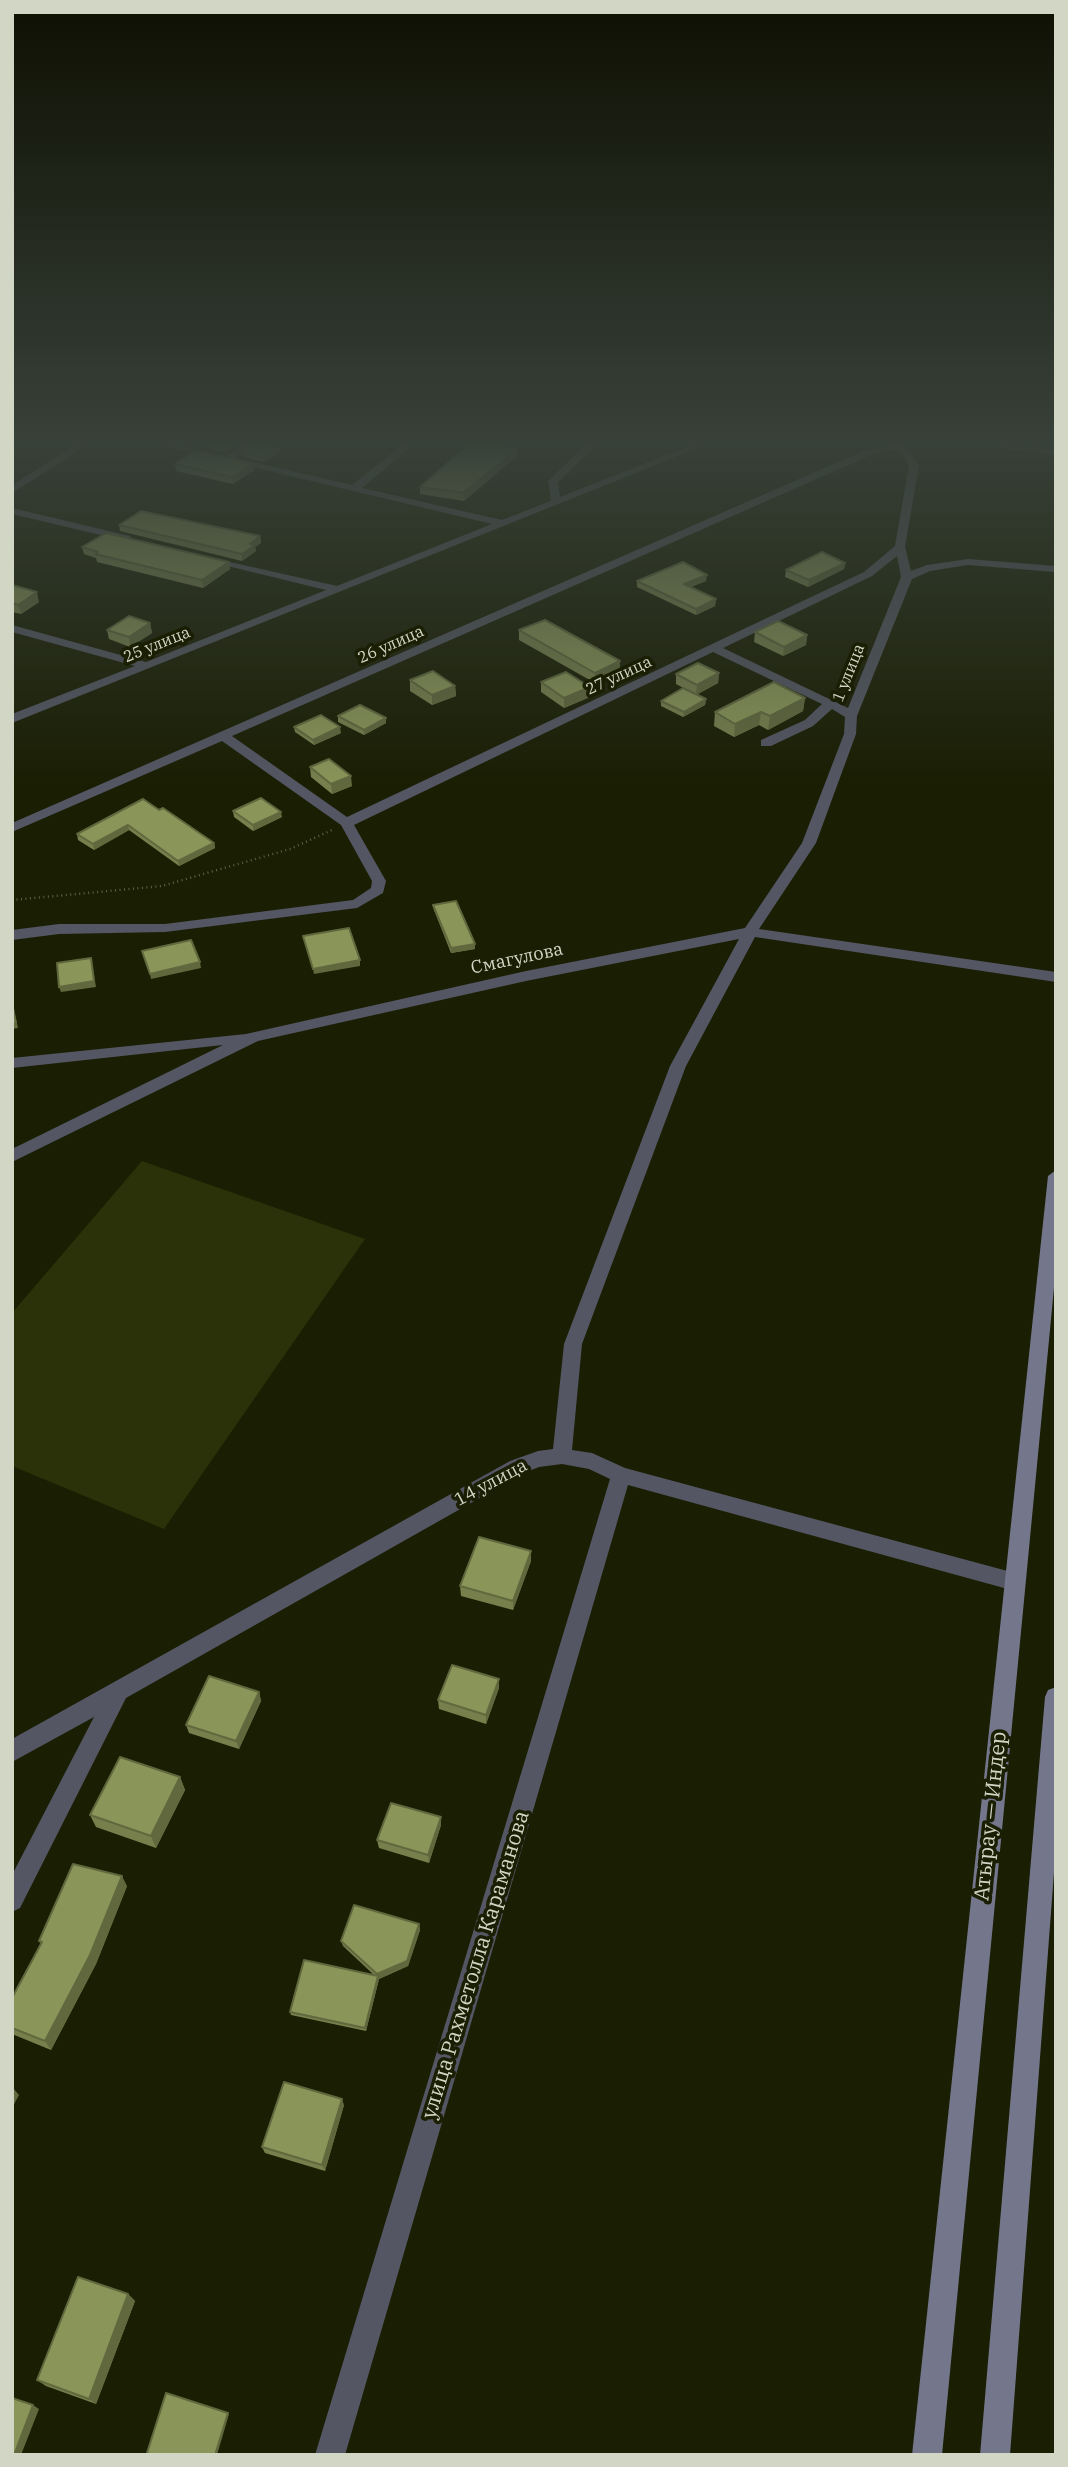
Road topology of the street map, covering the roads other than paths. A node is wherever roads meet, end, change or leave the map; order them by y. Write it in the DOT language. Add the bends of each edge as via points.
graph roads {
  1 [pos="213,559"];
  2 [pos="411,559"];
  3 [pos="624,559"];
  4 [pos="886,559"];
  5 [pos="903,559"];
  6 [pos="1056,569"];
  7 [pos="907,577"];
  8 [pos="337,589"];
  9 [pos="12,628"];
  10 [pos="715,648"];
  11 [pos="148,666"];
  12 [pos="831,703"];
  13 [pos="851,716"];
  14 [pos="12,719"];
  15 [pos="222,735"];
  16 [pos="766,744"];
  17 [pos="346,823"];
  18 [pos="12,828"];
  19 [pos="750,932"];
  20 [pos="12,935"];
  21 [pos="1056,977"];
  22 [pos="253,1037"];
  23 [pos="12,1063"];
  24 [pos="12,1156"];
  25 [pos="1056,1176"];
  26 [pos="562,1456"];
  27 [pos="621,1475"];
  28 [pos="1015,1583"];
  29 [pos="118,1692"];
  30 [pos="1056,1697"];
  31 [pos="12,1751"];
  32 [pos="12,1900"];
  33 [pos="330,2455"];
  34 [pos="927,2455"];
  35 [pos="995,2455"];
  1 -- 8 [label="street"];
  2 -- 8 [label="street, 25 улица"];
  3 -- 15 [label="street, 26 улица"];
  4 -- 10 [label="street, 27 улица" via="868,574"];
  5 -- 7 [label="street"];
  6 -- 7 [label="street" via="968,562 936,566"];
  7 -- 13 [label="street, 1 улица"];
  8 -- 11 [label="street, 25 улица"];
  9 -- 11 [label="street"];
  10 -- 12 [label="street"];
  10 -- 17 [label="street, 27 улица"];
  11 -- 14 [label="street, 25 улица"];
  12 -- 13 [label="street"];
  12 -- 16 [label="street, 1 улица" via="809,723"];
  13 -- 19 [label="street, 1 улица" via="850,734 809,843"];
  15 -- 17 [label="street"];
  15 -- 18 [label="street, 26 улица"];
  17 -- 20 [label="street" via="379,881 378,890 357,904 165,928 59,929"];
  19 -- 21 [label="street, Смагулова"];
  19 -- 22 [label="street, Смагулова"];
  19 -- 26 [label="street, 1 улица" via="678,1066 573,1344"];
  22 -- 23 [label="street"];
  22 -- 24 [label="street, Смагулова"];
  25 -- 28 [label="main road, Атырау — Индер"];
  26 -- 27 [label="street, 14 улица" via="592,1461"];
  26 -- 29 [label="street, 14 улица" via="517,1467"];
  27 -- 28 [label="street, 14 улица"];
  27 -- 33 [label="street, улица Рахметолла Караманова"];
  28 -- 34 [label="main road, Атырау — Индер"];
  29 -- 31 [label="street, 14 улица"];
  29 -- 32 [label="street"];
  30 -- 35 [label="main road"];
}
